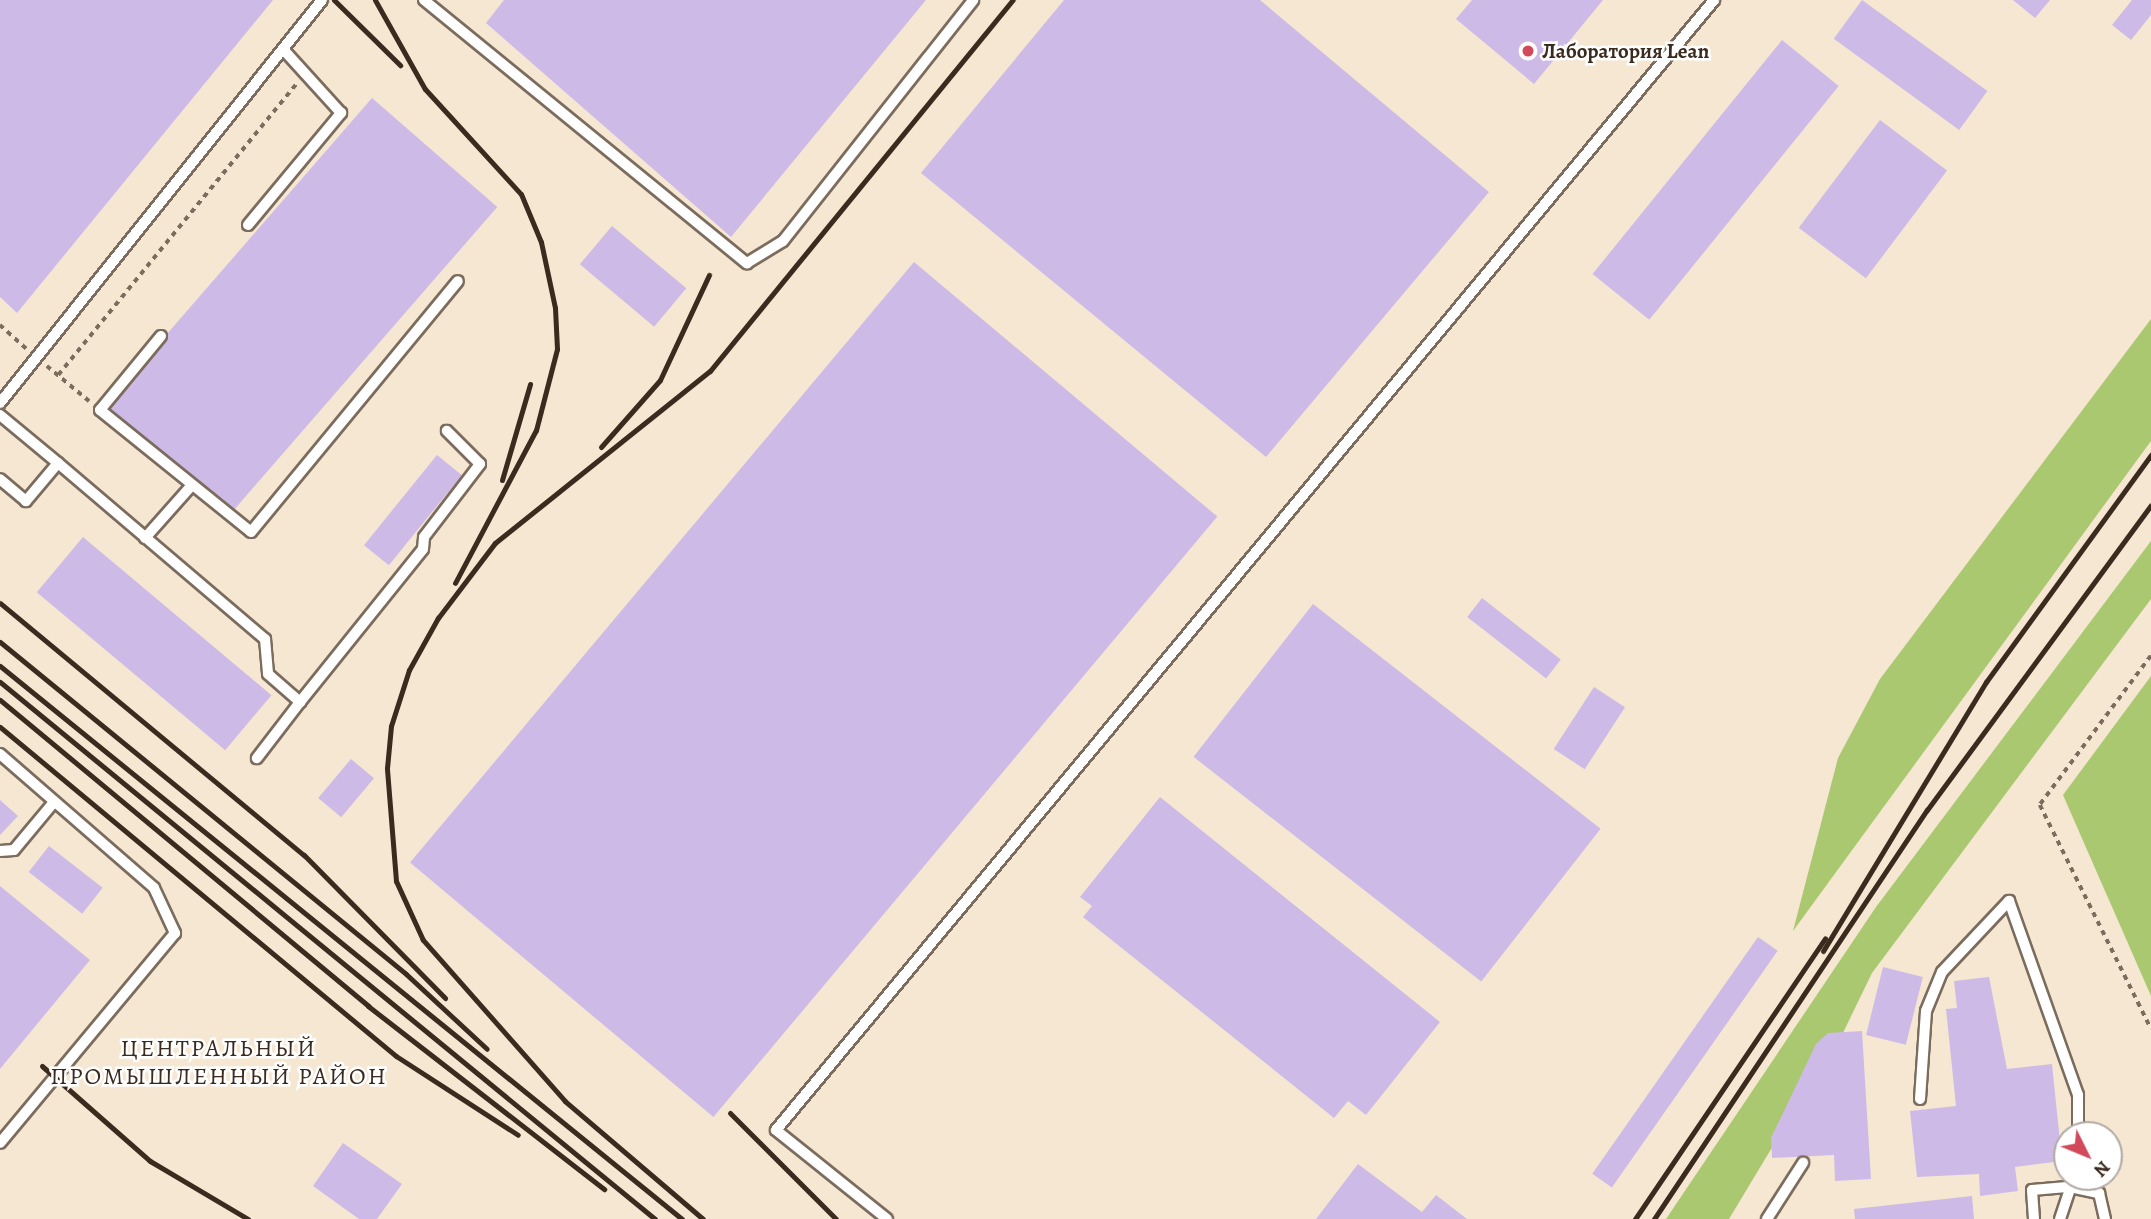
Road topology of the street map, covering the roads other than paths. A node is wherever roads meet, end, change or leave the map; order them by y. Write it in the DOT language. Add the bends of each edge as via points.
graph roads {
  1 [pos="322,0"];
  2 [pos="424,0"];
  3 [pos="973,0"];
  4 [pos="1714,0"];
  5 [pos="283,49"];
  6 [pos="248,225"];
  7 [pos="458,281"];
  8 [pos="161,336"];
  9 [pos="0,403"];
  10 [pos="0,415"];
  11 [pos="447,431"];
  12 [pos="58,463"];
  13 [pos="0,479"];
  14 [pos="192,485"];
  15 [pos="145,538"];
  16 [pos="300,702"];
  17 [pos="0,754"];
  18 [pos="257,758"];
  19 [pos="54,802"];
  20 [pos="0,851"];
  21 [pos="1920,1099"];
  22 [pos="2078,1121"];
  23 [pos="0,1143"];
  24 [pos="1803,1163"];
  25 [pos="2053,1186"];
  26 [pos="2069,1191"];
  27 [pos="2094,1191"];
  28 [pos="887,1219"];
  29 [pos="1767,1219"];
  30 [pos="2034,1219"];
  31 [pos="2060,1219"];
  32 [pos="2105,1219"];
  1 -- 5 [label="lane"];
  2 -- 3 [label="lane" via="747,262 783,241"];
  4 -- 28 [label="lane" via="776,1130"];
  5 -- 6 [label="lane" via="341,113"];
  5 -- 9 [label="lane"];
  7 -- 14 [label="lane" via="251,532"];
  8 -- 14 [label="lane" via="100,410"];
  10 -- 12 [label="lane"];
  11 -- 16 [label="lane" via="481,464 424,537 423,549"];
  12 -- 13 [label="lane" via="26,501"];
  12 -- 15 [label="lane"];
  14 -- 15 [label="lane"];
  15 -- 16 [label="lane" via="265,639 268,674"];
  16 -- 18 [label="lane"];
  17 -- 19 [label="lane"];
  19 -- 20 [label="lane" via="14,850"];
  19 -- 23 [label="lane" via="153,888 175,933"];
  21 -- 22 [label="lane" via="1926,1011 1942,972 2009,901 2078,1096"];
  24 -- 29 [label="lane"];
  25 -- 30 [label="lane" via="2032,1190"];
  26 -- 31 [label="lane"];
  27 -- 32 [label="lane" via="2099,1193"];
}
